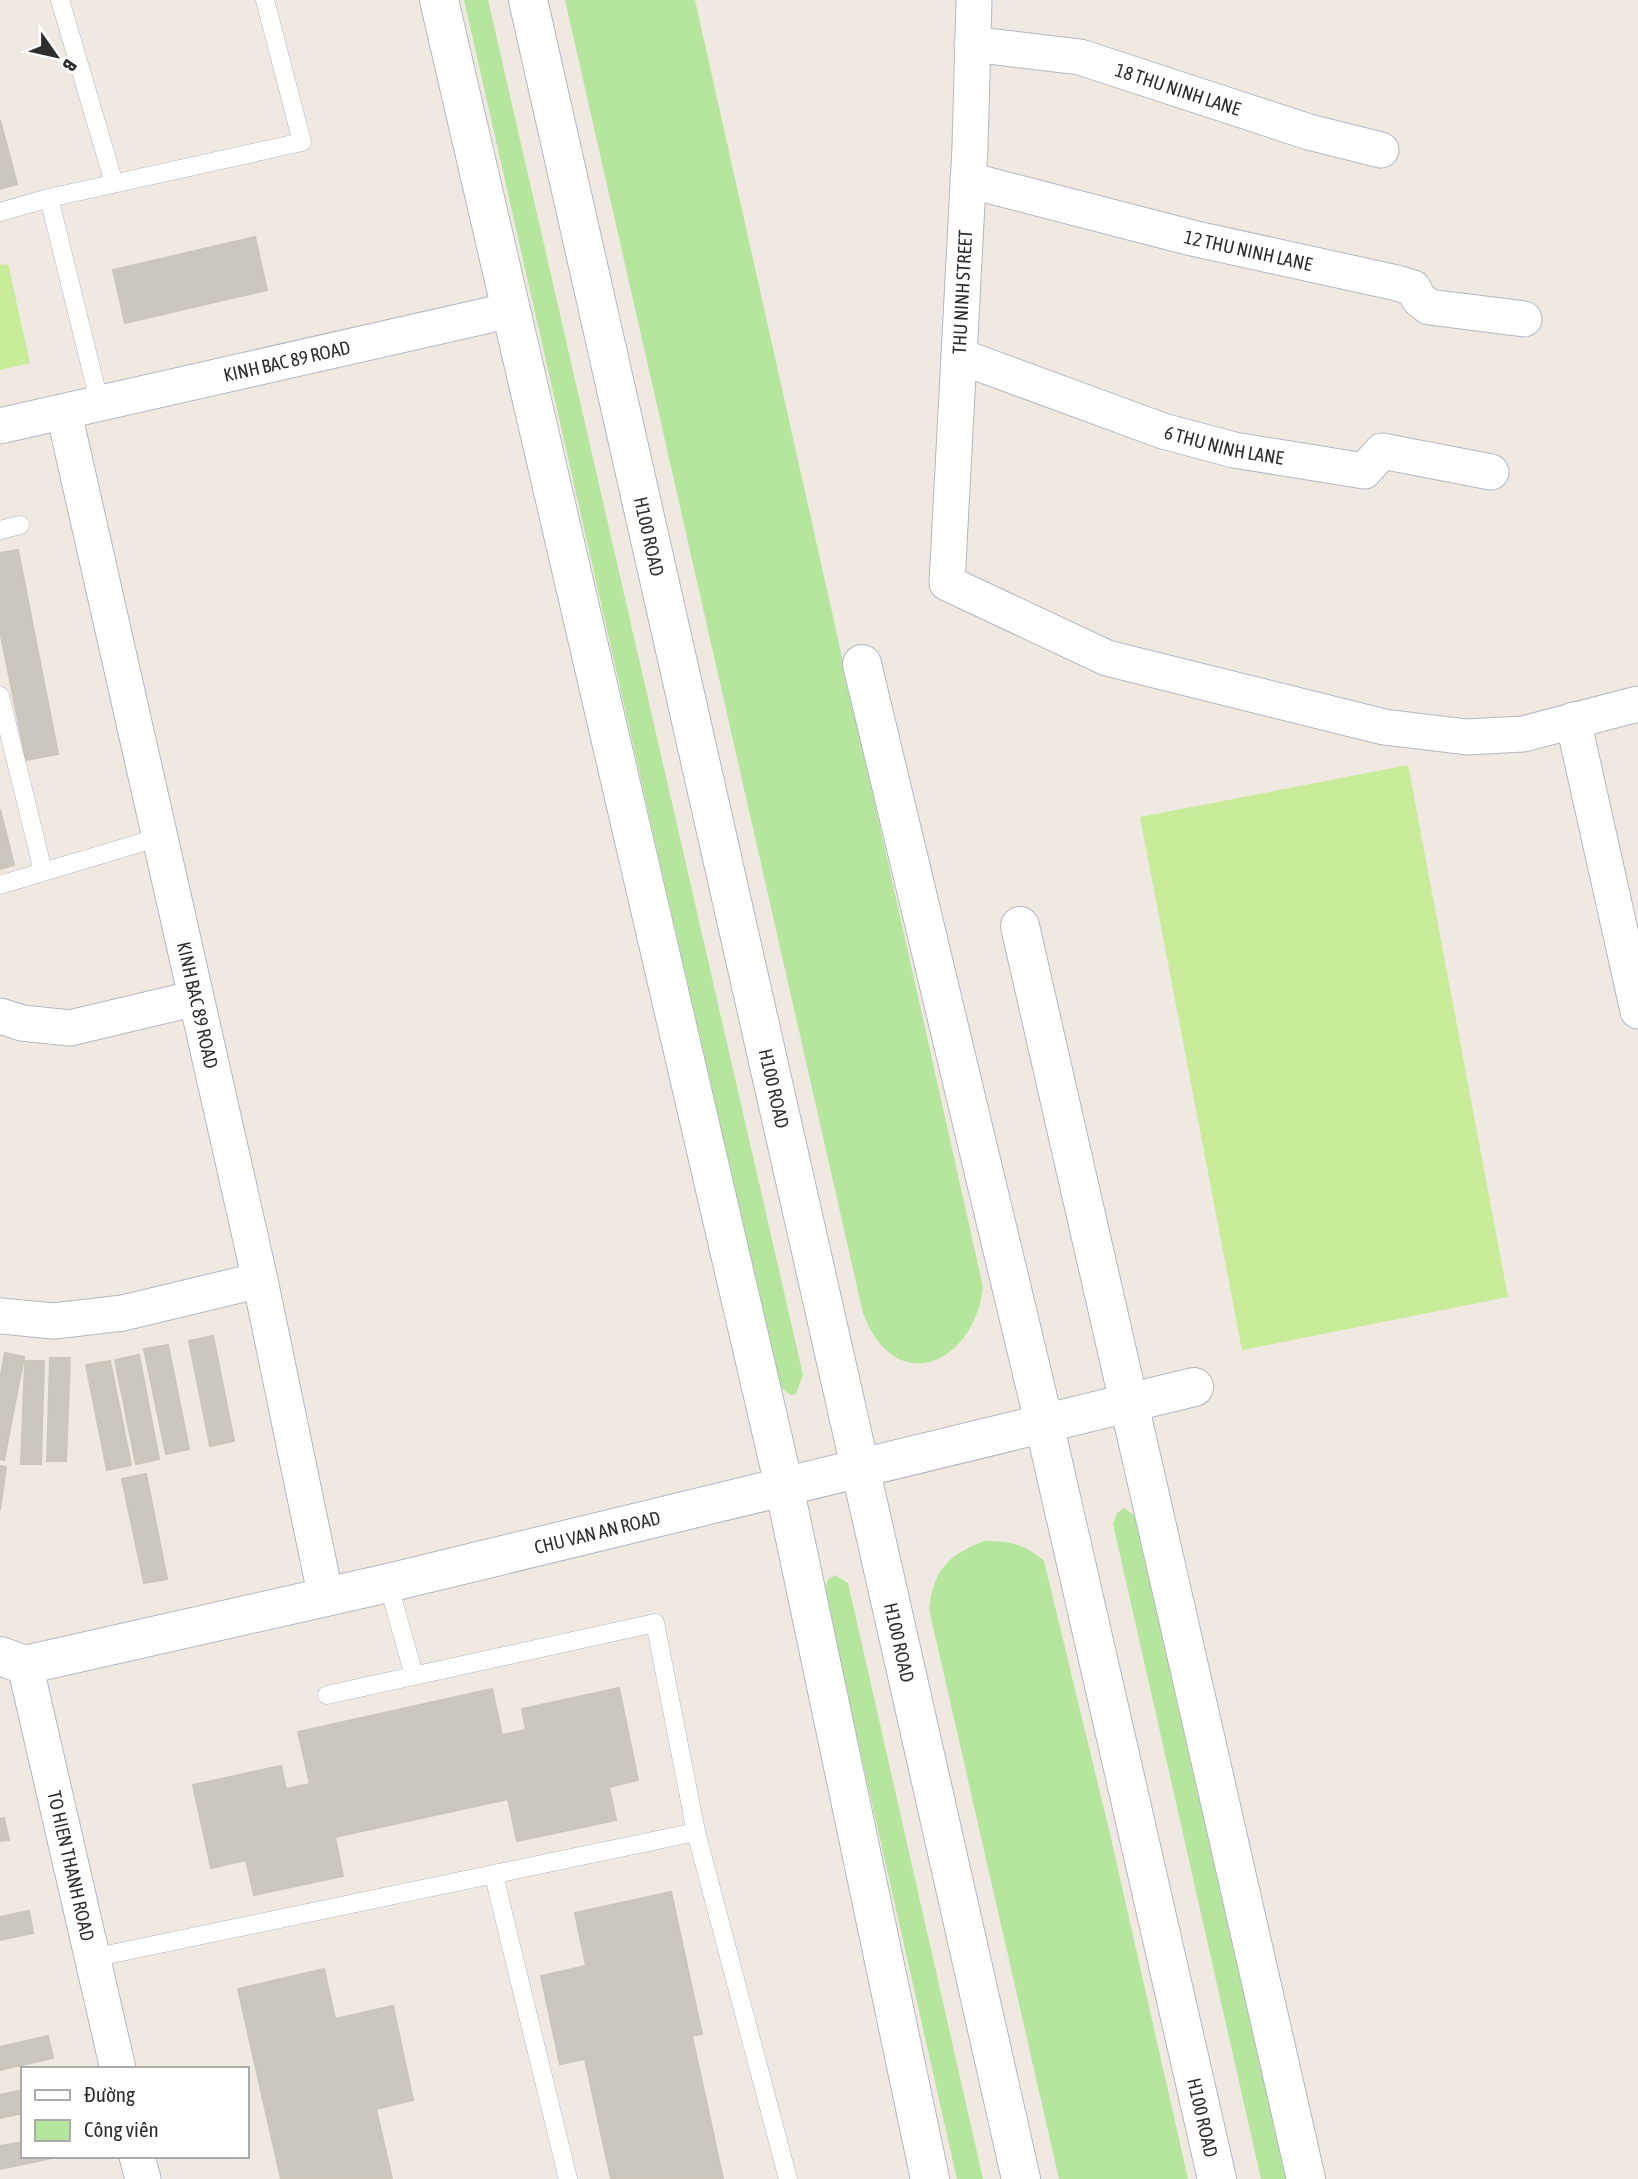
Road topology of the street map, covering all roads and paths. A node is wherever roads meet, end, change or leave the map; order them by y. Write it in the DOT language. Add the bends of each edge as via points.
graph roads {
  1 [pos="60,0"];
  2 [pos="265,0"];
  3 [pos="439,0"];
  4 [pos="528,0"];
  5 [pos="974,0"];
  6 [pos="972,44"];
  7 [pos="1381,149"];
  8 [pos="968,180"];
  9 [pos="114,183"];
  10 [pos="49,198"];
  11 [pos="0,212"];
  12 [pos="511,310"];
  13 [pos="1524,319"];
  14 [pos="959,356"];
  15 [pos="100,405"];
  16 [pos="64,413"];
  17 [pos="0,426"];
  18 [pos="1491,472"];
  19 [pos="20,525"];
  20 [pos="0,530"];
  21 [pos="862,664"];
  22 [pos="0,696"];
  23 [pos="1638,704"];
  24 [pos="1573,720"];
  25 [pos="160,837"];
  26 [pos="44,871"];
  27 [pos="0,885"];
  28 [pos="1020,926"];
  29 [pos="1636,993"];
  30 [pos="196,999"];
  31 [pos="0,1016"];
  32 [pos="260,1280"];
  33 [pos="0,1316"];
  34 [pos="1194,1387"];
  35 [pos="1129,1402"];
  36 [pos="1044,1423"];
  37 [pos="860,1468"];
  38 [pos="784,1486"];
  39 [pos="388,1583"];
  40 [pos="326,1598"];
  41 [pos="13,1660"];
  42 [pos="414,1675"];
  43 [pos="327,1695"];
  44 [pos="696,1832"];
  45 [pos="494,1876"];
  46 [pos="92,1958"];
  47 [pos="118,2067"];
  48 [pos="138,2158"];
  49 [pos="143,2179"];
  50 [pos="568,2179"];
  51 [pos="788,2179"];
  52 [pos="930,2179"];
  53 [pos="1021,2179"];
  54 [pos="1217,2179"];
  55 [pos="1306,2179"];
  1 -- 9 [label="lane"];
  2 -- 9 [label="lane" via="302,142"];
  3 -- 12 [label="main road"];
  4 -- 37 [label="main road, H100 ROAD"];
  5 -- 6 [label="street, THU NINH STREET"];
  6 -- 7 [label="street, 18 THU NINH LANE" via="1080,57 1309,132"];
  6 -- 8 [label="street, THU NINH STREET"];
  8 -- 13 [label="street, 12 THU NINH LANE" via="1192,239 1397,283 1413,288 1429,307"];
  8 -- 14 [label="street, THU NINH STREET"];
  9 -- 10 [label="lane"];
  10 -- 11 [label="lane"];
  10 -- 15 [label="lane"];
  12 -- 15 [label="street, KINH BAC 89 ROAD"];
  12 -- 38 [label="main road"];
  14 -- 18 [label="street, 6 THU NINH LANE" via="1163,431 1234,450 1364,471 1382,451"];
  14 -- 24 [label="street, THU NINH STREET" via="947,583 1107,658 1384,727 1467,737 1523,734"];
  15 -- 16 [label="street, KINH BAC 89 ROAD"];
  16 -- 17 [label="street, KINH BAC 89 ROAD"];
  16 -- 25 [label="street, KINH BAC 89 ROAD"];
  19 -- 20 [label="lane"];
  21 -- 36 [label="main road, H100 ROAD"];
  22 -- 26 [label="lane"];
  23 -- 24 [label="street"];
  24 -- 29 [label="street"];
  25 -- 26 [label="lane"];
  25 -- 30 [label="street, KINH BAC 89 ROAD"];
  26 -- 27 [label="lane"];
  28 -- 35 [label="main road"];
  30 -- 31 [label="street" via="70,1028"];
  30 -- 32 [label="street, KINH BAC 89 ROAD"];
  32 -- 33 [label="street" via="123,1313 54,1321"];
  32 -- 40 [label="street, KINH BAC 89 ROAD"];
  34 -- 35 [label="main road, CHU VAN AN ROAD"];
  35 -- 36 [label="main road, CHU VAN AN ROAD"];
  35 -- 55 [label="main road"];
  36 -- 37 [label="main road, CHU VAN AN ROAD"];
  36 -- 54 [label="main road, H100 ROAD"];
  37 -- 38 [label="main road, CHU VAN AN ROAD"];
  37 -- 53 [label="main road, H100 ROAD"];
  38 -- 39 [label="main road, CHU VAN AN ROAD"];
  38 -- 52 [label="main road"];
  39 -- 40 [label="main road, CHU VAN AN ROAD"];
  39 -- 42 [label="lane"];
  40 -- 41 [label="main road, CHU VAN AN ROAD"];
  41 -- 46 [label="street, TO HIEN THANH ROAD"];
  42 -- 43 [label="lane"];
  42 -- 44 [label="lane" via="655,1623"];
  44 -- 45 [label="lane"];
  44 -- 51 [label="lane"];
  45 -- 46 [label="lane"];
  45 -- 50 [label="lane"];
  46 -- 47 [label="street, TO HIEN THANH ROAD"];
  48 -- 49 [label="street"];
}
